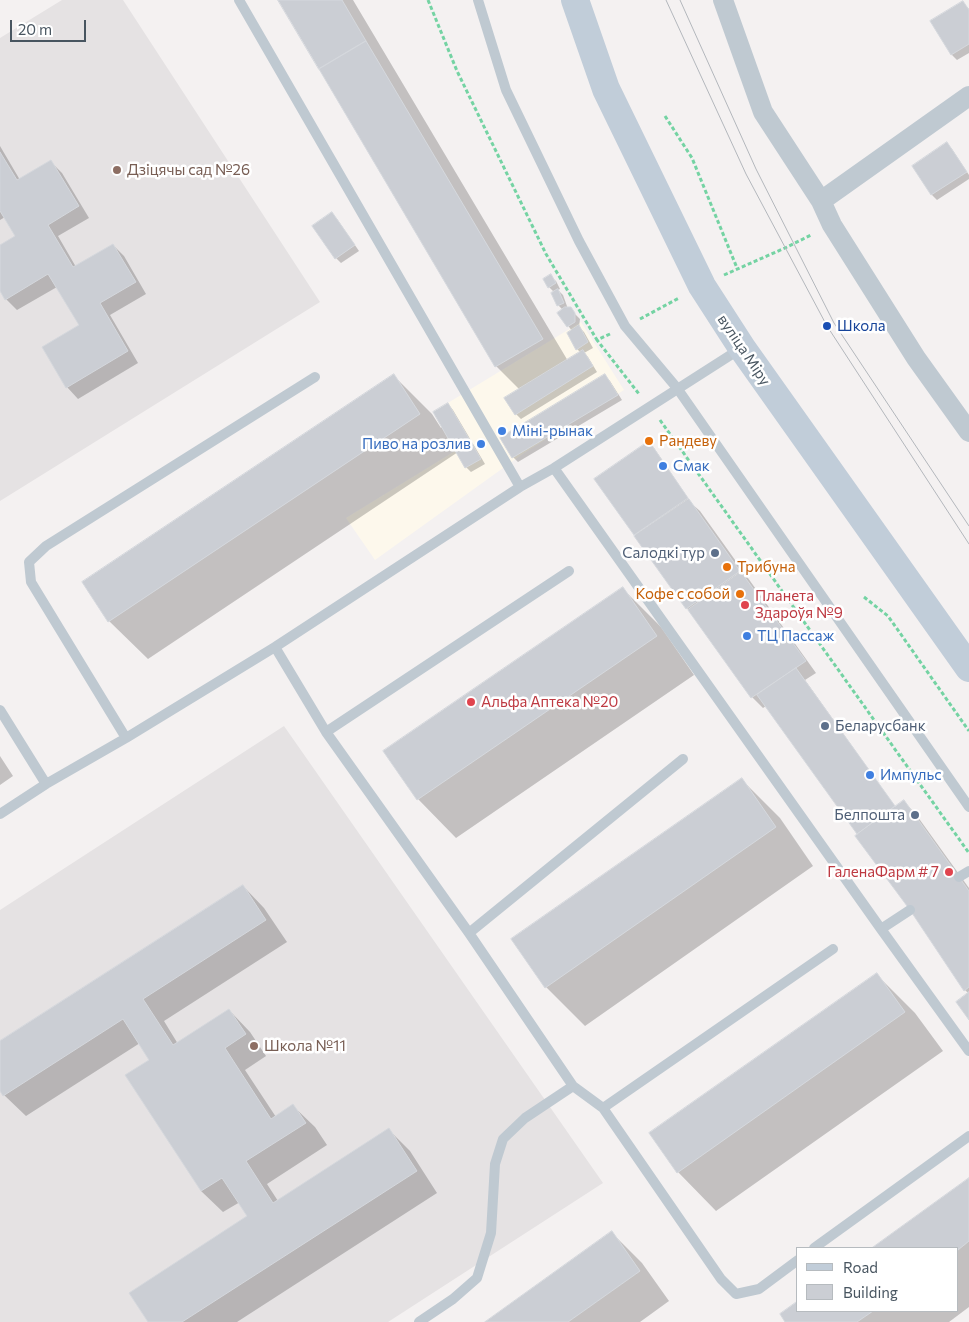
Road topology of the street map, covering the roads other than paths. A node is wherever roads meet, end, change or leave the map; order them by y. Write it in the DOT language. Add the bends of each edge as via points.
graph roads {
  1 [pos="238,0"];
  2 [pos="478,0"];
  3 [pos="575,0"];
  4 [pos="723,0"];
  5 [pos="969,96"];
  6 [pos="822,200"];
  7 [pos="742,348"];
  8 [pos="315,377"];
  9 [pos="677,388"];
  10 [pos="969,432"];
  11 [pos="554,468"];
  12 [pos="520,487"];
  13 [pos="568,571"];
  14 [pos="275,647"];
  15 [pos="969,668"];
  16 [pos="0,710"];
  17 [pos="326,732"];
  18 [pos="126,738"];
  19 [pos="683,759"];
  20 [pos="46,784"];
  21 [pos="969,807"];
  22 [pos="0,814"];
  23 [pos="969,871"];
  24 [pos="959,877"];
  25 [pos="910,910"];
  26 [pos="881,929"];
  27 [pos="470,933"];
  28 [pos="833,949"];
  29 [pos="969,1051"];
  30 [pos="573,1086"];
  31 [pos="603,1108"];
  32 [pos="969,1136"];
  33 [pos="815,1247"];
  34 [pos="796,1261"];
  35 [pos="419,1322"];
  1 -- 12 [label="lane"];
  2 -- 9 [label="lane" via="506,90 579,241 625,326"];
  3 -- 7 [label="main road, вуліца Міру" via="606,89 702,286"];
  4 -- 6 [label="street" via="764,112"];
  5 -- 6 [label="street"];
  6 -- 10 [label="street" via="832,225 916,358"];
  7 -- 9 [label="lane"];
  7 -- 15 [label="main road, вуліца Міру"];
  8 -- 18 [label="lane" via="46,546 28,562 31,582"];
  9 -- 11 [label="lane"];
  9 -- 21 [label="lane"];
  11 -- 12 [label="lane"];
  11 -- 26 [label="lane"];
  12 -- 14 [label="lane"];
  13 -- 17 [label="lane"];
  14 -- 17 [label="lane"];
  14 -- 18 [label="lane"];
  16 -- 20 [label="lane"];
  17 -- 27 [label="lane"];
  18 -- 20 [label="lane"];
  19 -- 27 [label="lane"];
  20 -- 22 [label="lane"];
  23 -- 24 [label="lane"];
  25 -- 26 [label="lane"];
  26 -- 29 [label="lane"];
  27 -- 30 [label="lane"];
  28 -- 31 [label="lane"];
  30 -- 31 [label="lane"];
  30 -- 35 [label="lane" via="525,1118 503,1139 495,1164 491,1233 477,1278"];
  31 -- 34 [label="lane" via="721,1278 736,1294 759,1289"];
  32 -- 33 [label="lane"];
}
